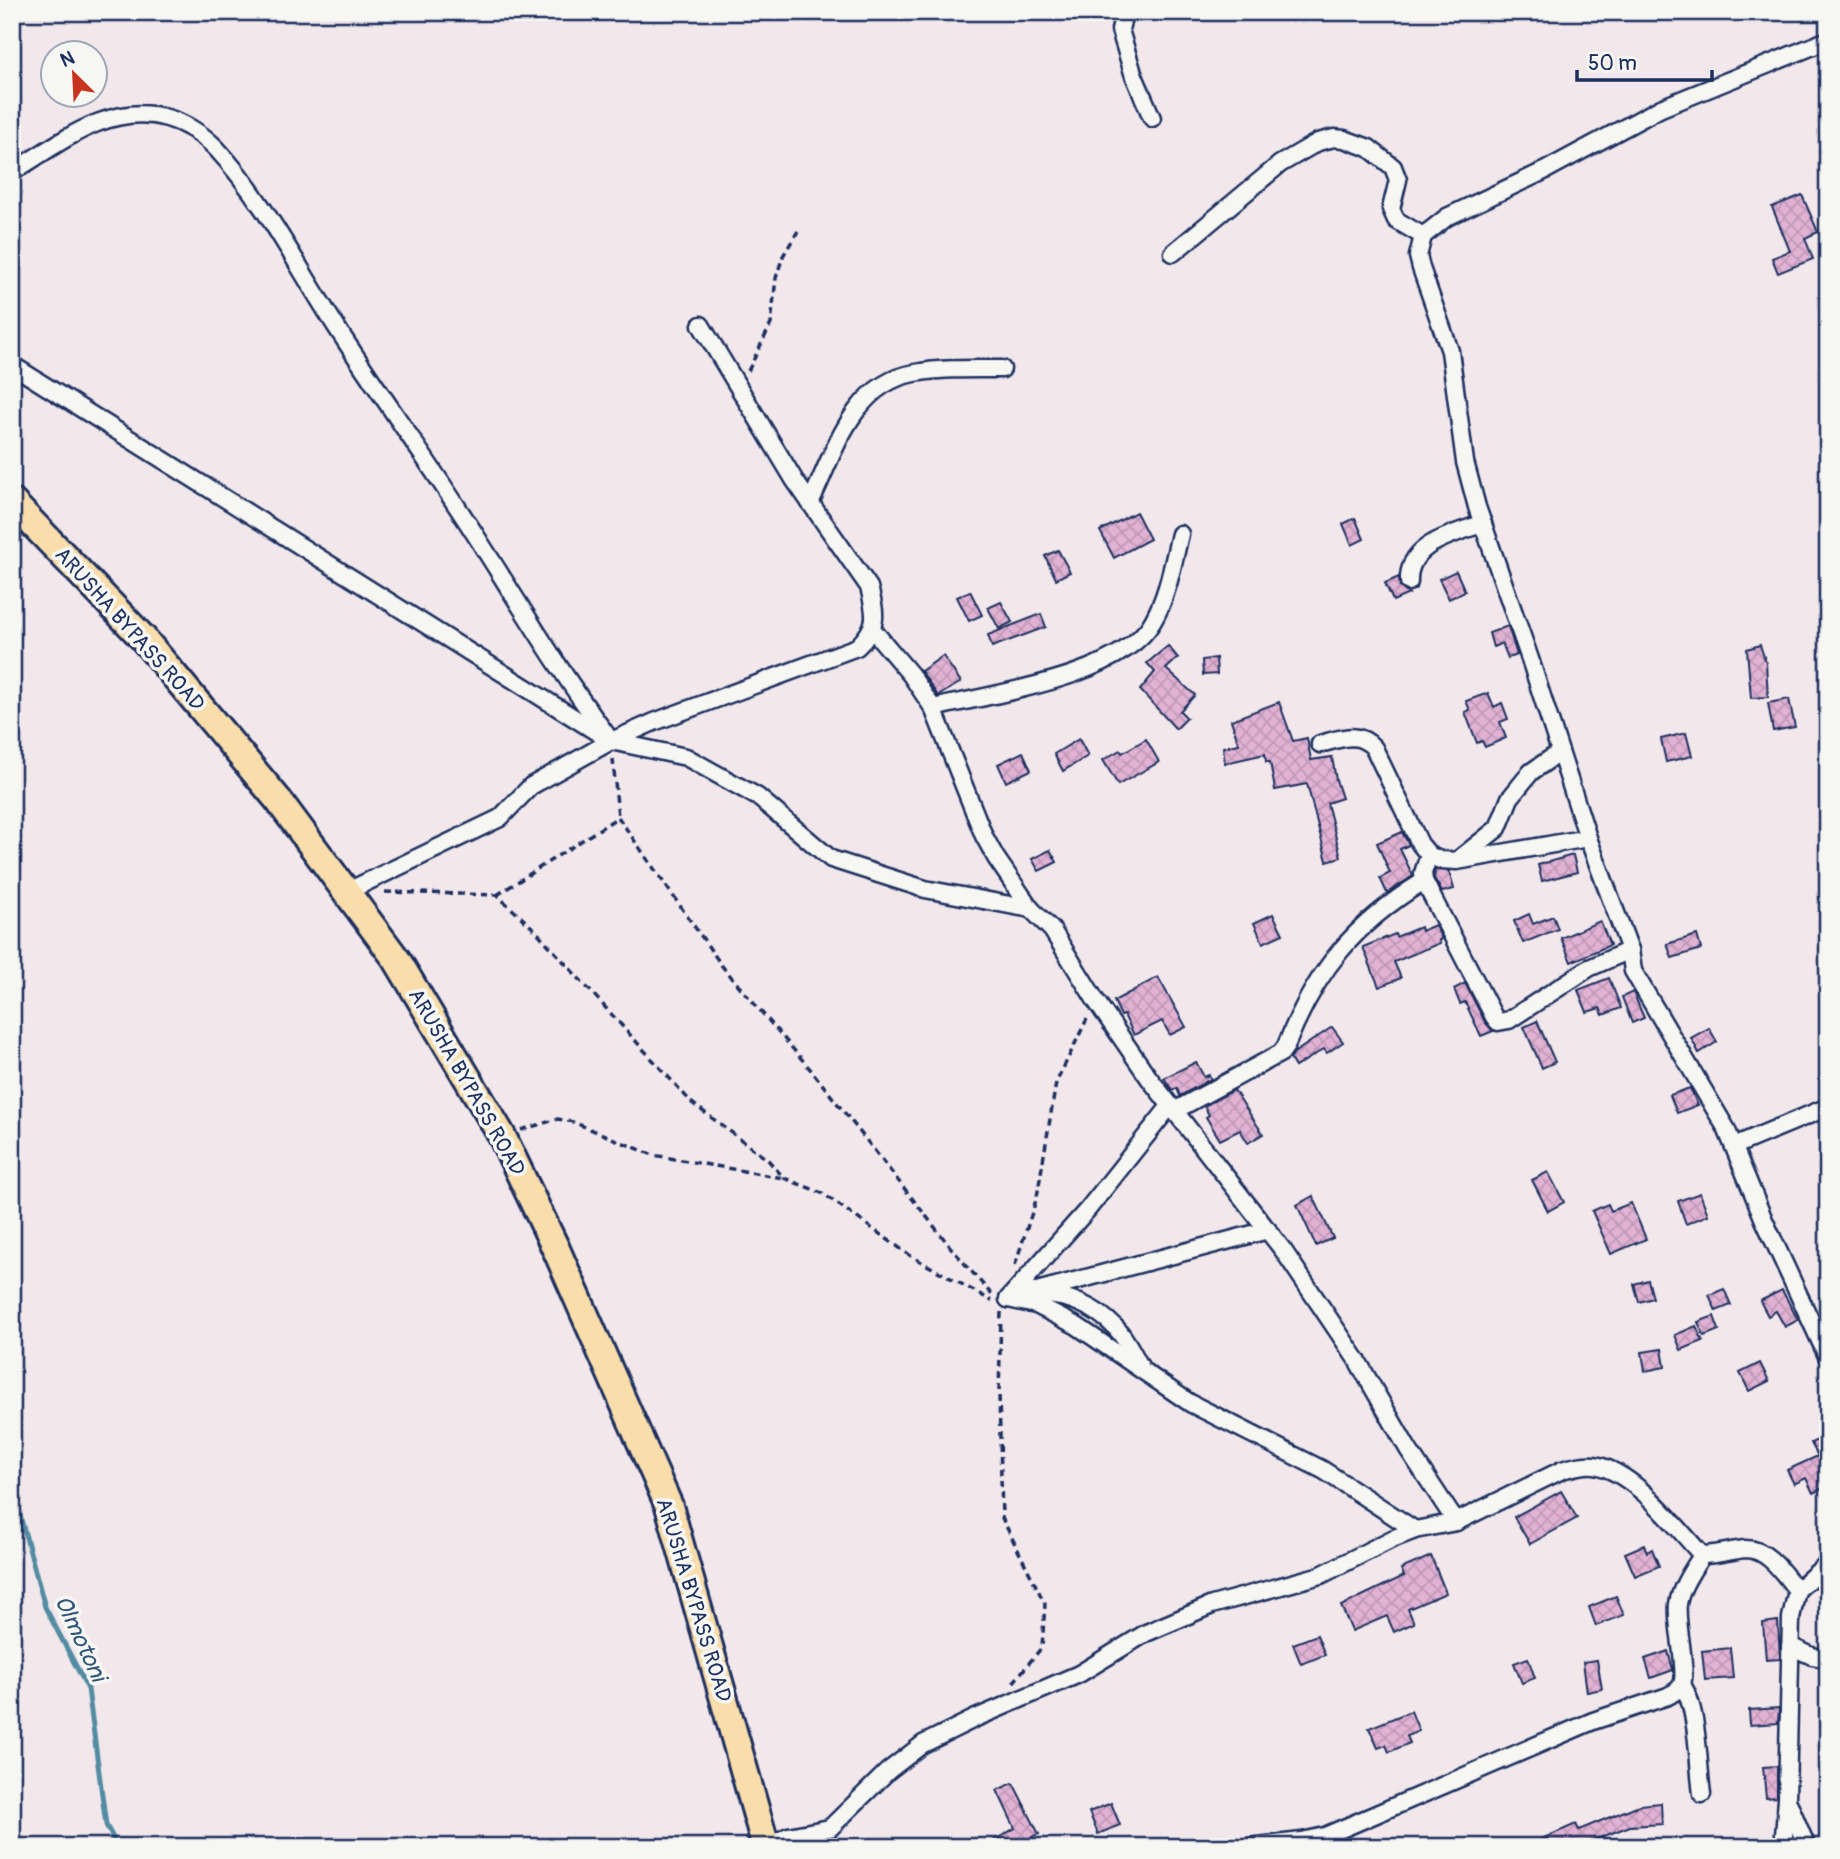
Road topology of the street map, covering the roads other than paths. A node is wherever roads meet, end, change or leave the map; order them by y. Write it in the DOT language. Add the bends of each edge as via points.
graph roads {
  1 [pos="1124,12"];
  2 [pos="1828,40"];
  3 [pos="1152,118"];
  4 [pos="12,172"];
  5 [pos="1423,236"];
  6 [pos="1173,253"];
  7 [pos="701,325"];
  8 [pos="12,365"];
  9 [pos="1002,369"];
  10 [pos="12,502"];
  11 [pos="810,503"];
  12 [pos="1483,523"];
  13 [pos="1180,534"];
  14 [pos="1409,582"];
  15 [pos="873,630"];
  16 [pos="933,708"];
  17 [pos="611,741"];
  18 [pos="1320,744"];
  19 [pos="1560,752"];
  20 [pos="1588,838"];
  21 [pos="1429,855"];
  22 [pos="1457,861"];
  23 [pos="1424,881"];
  24 [pos="348,891"];
  25 [pos="1031,909"];
  26 [pos="1630,950"];
  27 [pos="1828,1107"];
  28 [pos="1172,1108"];
  29 [pos="1734,1146"];
  30 [pos="1268,1230"];
  31 [pos="1005,1302"];
  32 [pos="1828,1358"];
  33 [pos="1143,1371"];
  34 [pos="1457,1522"];
  35 [pos="1415,1531"];
  36 [pos="1702,1555"];
  37 [pos="1828,1563"];
  38 [pos="1797,1590"];
  39 [pos="1790,1646"];
  40 [pos="1828,1659"];
  41 [pos="1682,1685"];
  42 [pos="1702,1794"];
  43 [pos="1787,1799"];
  44 [pos="767,1847"];
  45 [pos="1248,1847"];
  46 [pos="1783,1847"];
  47 [pos="1807,1847"];
  1 -- 3 [label="street" via="1120,30"];
  2 -- 5 [label="street" via="1661,108 1447,217"];
  4 -- 17 [label="street" via="83,130 127,114 167,118 214,146 270,220"];
  5 -- 6 [label="street" via="1396,220 1391,209 1398,180 1394,167 1369,148 1334,138 1280,164"];
  5 -- 12 [label="street" via="1421,268 1450,351 1468,477"];
  7 -- 11 [label="street"];
  8 -- 17 [label="street"];
  9 -- 11 [label="street" via="914,373 886,383 853,415"];
  10 -- 24 [label="main road, ARUSHA BYPASS ROAD" via="142,637"];
  11 -- 15 [label="street" via="869,587"];
  12 -- 14 [label="street" via="1423,549 1412,560"];
  12 -- 19 [label="street"];
  13 -- 16 [label="street" via="1153,622 1125,649 1080,671"];
  15 -- 16 [label="street"];
  15 -- 17 [label="street" via="857,647"];
  16 -- 25 [label="street" via="984,836"];
  17 -- 24 [label="street" via="531,786 500,818"];
  17 -- 25 [label="street" via="686,757 758,797 831,859 925,889"];
  18 -- 21 [label="street" via="1346,737 1367,740"];
  19 -- 20 [label="street"];
  19 -- 22 [label="street" via="1531,772 1510,799 1498,828"];
  20 -- 22 [label="street"];
  20 -- 26 [label="street"];
  21 -- 22 [label="street"];
  21 -- 23 [label="street"];
  23 -- 26 [label="street" via="1498,1021 1509,1020 1589,968"];
  23 -- 28 [label="street" via="1354,933 1311,990 1281,1053"];
  24 -- 44 [label="main road, ARUSHA BYPASS ROAD" via="397,960 502,1136 669,1506"];
  25 -- 28 [label="street" via="1052,930"];
  26 -- 29 [label="street" via="1633,971"];
  27 -- 29 [label="street"];
  28 -- 30 [label="street"];
  28 -- 31 [label="street"];
  29 -- 32 [label="street"];
  30 -- 31 [label="street"];
  30 -- 34 [label="street" via="1357,1360"];
  31 -- 33 [label="street" via="1035,1304"];
  31 -- 33 [label="street" via="1044,1295 1086,1304 1117,1329"];
  33 -- 35 [label="street" via="1190,1403 1323,1469"];
  34 -- 35 [label="street"];
  34 -- 36 [label="street" via="1562,1470 1593,1465 1615,1472 1642,1493"];
  35 -- 44 [label="street" via="1321,1575 1212,1605 1146,1633 1079,1674 923,1744 830,1828 788,1836"];
  36 -- 38 [label="street" via="1748,1549 1766,1555"];
  36 -- 41 [label="street" via="1678,1605"];
  37 -- 38 [label="street"];
  38 -- 39 [label="street"];
  39 -- 40 [label="street"];
  39 -- 43 [label="street"];
  41 -- 42 [label="street" via="1693,1709"];
  41 -- 45 [label="street" via="1668,1696 1593,1721 1325,1836"];
  43 -- 46 [label="street"];
  43 -- 47 [label="street"];
}
